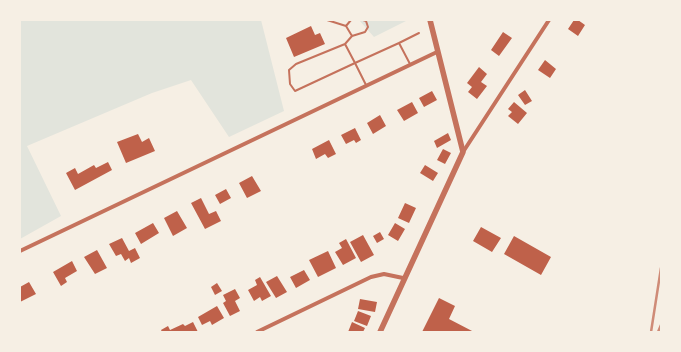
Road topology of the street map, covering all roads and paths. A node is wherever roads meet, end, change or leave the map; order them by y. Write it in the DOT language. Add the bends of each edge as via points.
graph roads {
  1 [pos="327,20"];
  2 [pos="351,20"];
  3 [pos="364,20"];
  4 [pos="430,20"];
  5 [pos="549,20"];
  6 [pos="346,26"];
  7 [pos="419,33"];
  8 [pos="352,36"];
  9 [pos="399,43"];
  10 [pos="345,44"];
  11 [pos="437,52"];
  12 [pos="355,63"];
  13 [pos="411,65"];
  14 [pos="367,86"];
  15 [pos="462,152"];
  16 [pos="20,250"];
  17 [pos="403,278"];
  18 [pos="257,332"];
  19 [pos="380,332"];
  1 -- 6 [label="lane"];
  2 -- 6 [label="lane"];
  3 -- 8 [label="lane" via="368,27 365,32"];
  4 -- 11 [label="street"];
  5 -- 15 [label="street"];
  6 -- 8 [label="lane"];
  7 -- 9 [label="lane"];
  8 -- 10 [label="lane"];
  9 -- 12 [label="lane"];
  9 -- 13 [label="lane"];
  10 -- 12 [label="lane"];
  10 -- 12 [label="lane" via="296,64 289,70 290,84 295,91"];
  11 -- 13 [label="street"];
  11 -- 15 [label="street"];
  12 -- 14 [label="lane"];
  13 -- 14 [label="street"];
  14 -- 16 [label="street"];
  15 -- 17 [label="street"];
  17 -- 18 [label="street" via="384,274 371,278"];
  17 -- 19 [label="street"];
}
